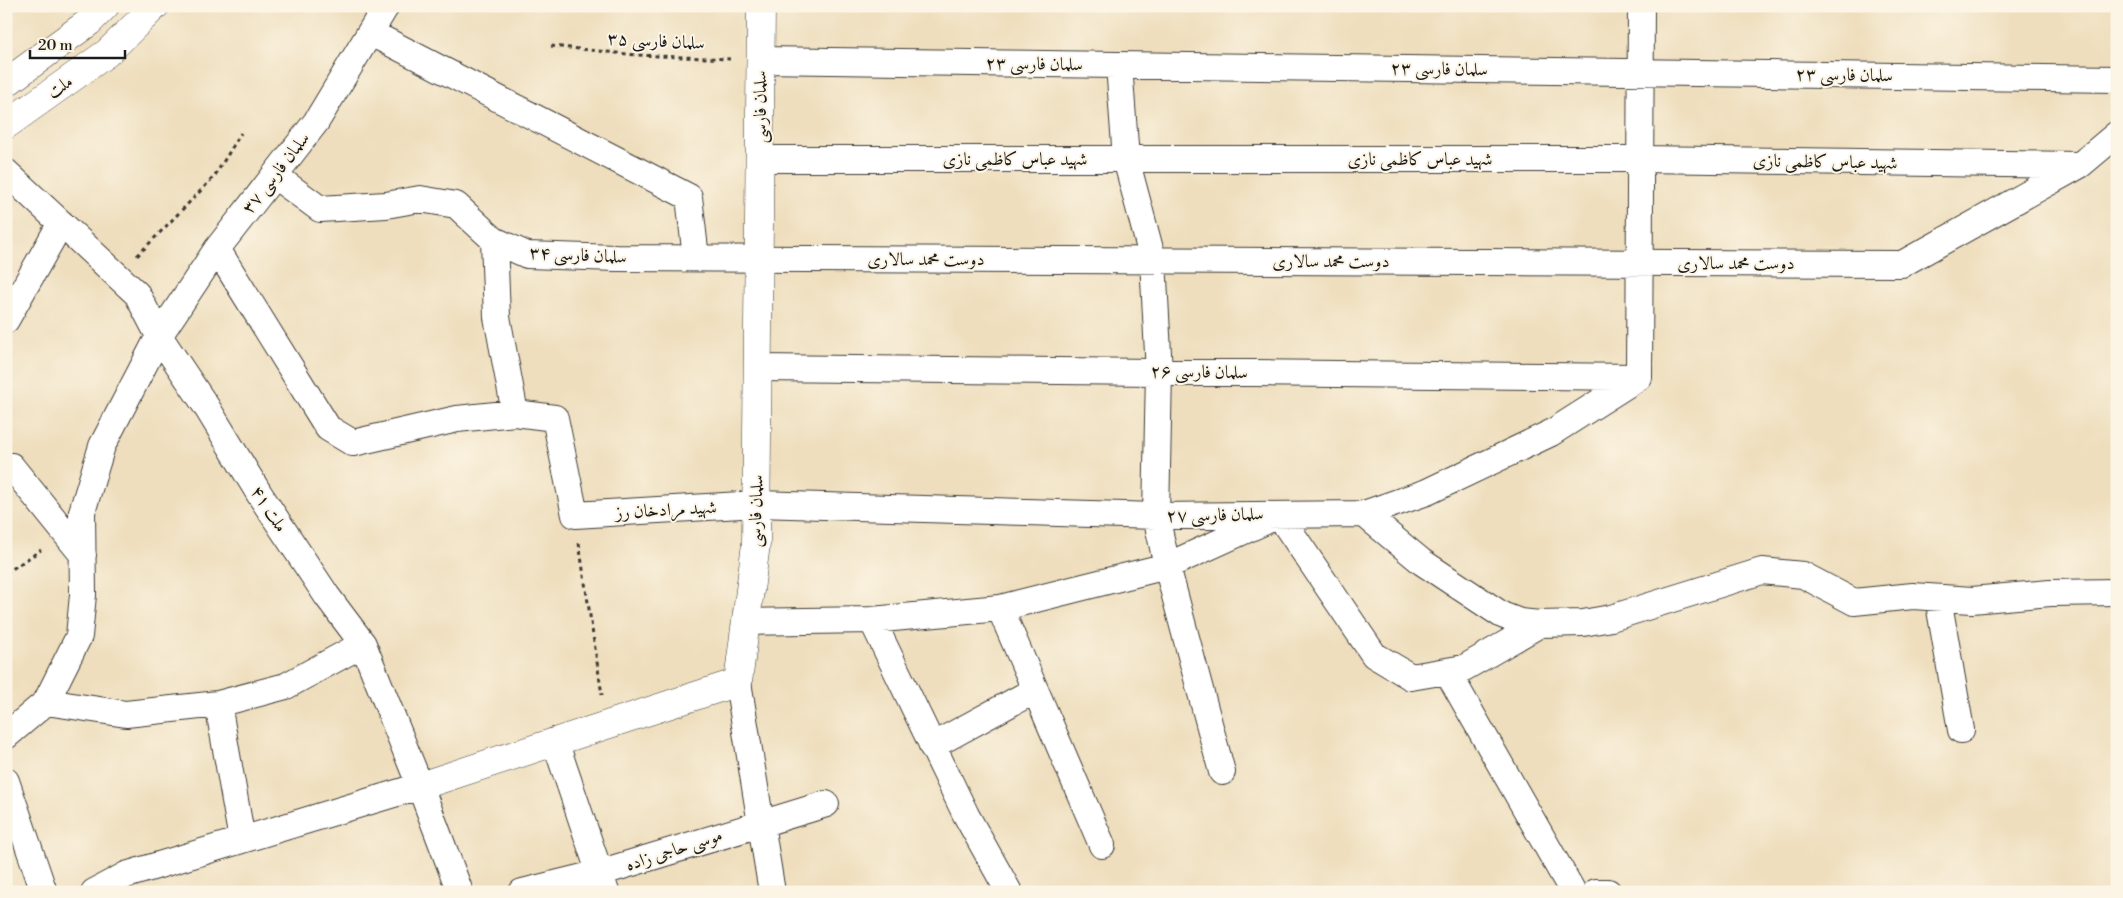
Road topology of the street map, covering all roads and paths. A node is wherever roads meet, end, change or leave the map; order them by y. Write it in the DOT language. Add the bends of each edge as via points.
graph roads {
  1 [pos="105,6"];
  2 [pos="155,6"];
  3 [pos="386,6"];
  4 [pos="761,6"];
  5 [pos="1641,6"];
  6 [pos="371,33"];
  7 [pos="551,46"];
  8 [pos="761,60"];
  9 [pos="1119,65"];
  10 [pos="1640,72"];
  11 [pos="2117,79"];
  12 [pos="6,83"];
  13 [pos="6,125"];
  14 [pos="241,133"];
  15 [pos="2117,134"];
  16 [pos="760,159"];
  17 [pos="1126,159"];
  18 [pos="1640,159"];
  19 [pos="2080,165"];
  20 [pos="6,172"];
  21 [pos="275,176"];
  22 [pos="61,223"];
  23 [pos="494,240"];
  24 [pos="217,249"];
  25 [pos="696,258"];
  26 [pos="759,259"];
  27 [pos="1153,260"];
  28 [pos="1640,262"];
  29 [pos="118,276"];
  30 [pos="6,320"];
  31 [pos="159,336"];
  32 [pos="758,368"];
  33 [pos="1159,372"];
  34 [pos="1639,377"];
  35 [pos="515,413"];
  36 [pos="11,466"];
  37 [pos="757,504"];
  38 [pos="1364,514"];
  39 [pos="575,515"];
  40 [pos="1279,515"];
  41 [pos="1156,516"];
  42 [pos="65,534"];
  43 [pos="83,555"];
  44 [pos="1167,566"];
  45 [pos="6,573"];
  46 [pos="2116,597"];
  47 [pos="1938,598"];
  48 [pos="1000,608"];
  49 [pos="872,620"];
  50 [pos="746,622"];
  51 [pos="1540,624"];
  52 [pos="363,644"];
  53 [pos="1447,671"];
  54 [pos="738,682"];
  55 [pos="1034,690"];
  56 [pos="46,702"];
  57 [pos="218,704"];
  58 [pos="607,724"];
  59 [pos="1961,730"];
  60 [pos="6,736"];
  61 [pos="555,740"];
  62 [pos="932,746"];
  63 [pos="1222,772"];
  64 [pos="6,781"];
  65 [pos="420,786"];
  66 [pos="826,804"];
  67 [pos="762,822"];
  68 [pos="242,840"];
  69 [pos="1102,845"];
  70 [pos="602,883"];
  71 [pos="129,884"];
  72 [pos="44,892"];
  73 [pos="94,892"];
  74 [pos="460,892"];
  75 [pos="522,892"];
  76 [pos="772,892"];
  77 [pos="1009,892"];
  78 [pos="1573,892"];
  79 [pos="1596,892"];
  80 [pos="1608,892"];
  1 -- 12 [label="street, ملت" via="89,22"];
  2 -- 13 [label="street, ملت" via="107,54"];
  3 -- 6 [label="street, سلمان فارسی ۳۷"];
  4 -- 8 [label="street, سلمان فارسی"];
  5 -- 10 [label="street"];
  6 -- 21 [label="street, سلمان فارسی ۳۷" via="316,122"];
  6 -- 25 [label="street" via="689,197"];
  7 -- 8 [label="path, سلمان فارسی ۳۵" via="636,55"];
  8 -- 9 [label="street, سلمان فارسی ۲۳"];
  8 -- 16 [label="street, سلمان فارسی"];
  9 -- 10 [label="street, سلمان فارسی ۲۳"];
  9 -- 17 [label="street"];
  10 -- 11 [label="street, سلمان فارسی ۲۳"];
  10 -- 18 [label="street"];
  14 -- 29 [label="path" via="214,177"];
  15 -- 19 [label="street"];
  16 -- 17 [label="street, شهید عباس کاظمی نازی"];
  16 -- 26 [label="street, سلمان فارسی"];
  17 -- 18 [label="street, شهید عباس کاظمی نازی"];
  17 -- 27 [label="street"];
  18 -- 19 [label="street, شهید عباس کاظمی نازی"];
  18 -- 28 [label="street"];
  19 -- 28 [label="street, دوست محمد سالاری" via="1902,264"];
  20 -- 22 [label="street, ملت ۴۱"];
  21 -- 23 [label="street, سلمان فارسی ۳۴" via="320,209 386,205 420,199 456,205"];
  21 -- 24 [label="street, سلمان فارسی ۳۷"];
  22 -- 29 [label="street, ملت ۴۱"];
  22 -- 30 [label="street"];
  23 -- 25 [label="street, سلمان فارسی ۳۴" via="527,255"];
  23 -- 35 [label="street" via="497,317"];
  24 -- 31 [label="street, سلمان فارسی ۳۷"];
  24 -- 35 [label="street" via="328,428 353,443 457,419"];
  25 -- 26 [label="street, سلمان فارسی ۳۴"];
  26 -- 27 [label="street, دوست محمد سالاری"];
  26 -- 32 [label="street, سلمان فارسی"];
  27 -- 28 [label="street, دوست محمد سالاری"];
  27 -- 33 [label="street"];
  28 -- 34 [label="street"];
  29 -- 31 [label="street, ملت ۴۱" via="137,294"];
  31 -- 43 [label="street, سلمان فارسی ۳۷" via="102,446 82,512"];
  31 -- 52 [label="street, ملت ۴۱" via="265,503"];
  32 -- 33 [label="street, سلمان فارسی ۲۶"];
  32 -- 37 [label="street, سلمان فارسی"];
  33 -- 34 [label="street, سلمان فارسی ۲۶"];
  33 -- 41 [label="street"];
  34 -- 38 [label="street, سلمان فارسی ۲۷" via="1551,433 1427,492"];
  35 -- 39 [label="street" via="555,418"];
  36 -- 42 [label="street"];
  37 -- 39 [label="street, شهید مرادخان رز"];
  37 -- 41 [label="street, سلمان فارسی ۲۷"];
  37 -- 50 [label="street, سلمان فارسی" via="756,544"];
  38 -- 40 [label="street, سلمان فارسی ۲۷"];
  38 -- 51 [label="street" via="1422,562 1502,615 1520,622"];
  39 -- 58 [label="path"];
  40 -- 41 [label="street, سلمان فارسی ۲۷"];
  40 -- 44 [label="street"];
  40 -- 53 [label="street" via="1374,655 1411,677"];
  41 -- 44 [label="street"];
  42 -- 43 [label="street"];
  42 -- 45 [label="path"];
  43 -- 56 [label="street, سلمان فارسی ۳۷" via="79,636"];
  44 -- 48 [label="street"];
  44 -- 63 [label="street"];
  46 -- 47 [label="street" via="2050,593 1972,600"];
  47 -- 51 [label="street" via="1913,596 1854,602 1803,575 1762,571 1611,618 1583,623"];
  47 -- 59 [label="street"];
  48 -- 49 [label="street"];
  48 -- 55 [label="street"];
  49 -- 50 [label="street"];
  49 -- 62 [label="street"];
  50 -- 54 [label="street, سلمان فارسی"];
  51 -- 53 [label="street" via="1464,668"];
  52 -- 57 [label="street" via="286,686"];
  52 -- 65 [label="street, ملت ۴۱"];
  53 -- 78 [label="street"];
  54 -- 58 [label="street"];
  54 -- 67 [label="street"];
  55 -- 62 [label="street"];
  55 -- 69 [label="street"];
  56 -- 57 [label="street" via="126,714"];
  56 -- 60 [label="street"];
  57 -- 68 [label="street"];
  58 -- 61 [label="street"];
  61 -- 65 [label="street"];
  61 -- 70 [label="street"];
  62 -- 77 [label="street"];
  64 -- 72 [label="street"];
  65 -- 68 [label="street"];
  65 -- 74 [label="street, ملت ۴۱"];
  66 -- 67 [label="street, موسی حاجی زاده"];
  67 -- 70 [label="street, موسی حاجی زاده"];
  67 -- 76 [label="street"];
  68 -- 71 [label="street"];
  70 -- 75 [label="street, موسی حاجی زاده"];
  71 -- 73 [label="street"];
  79 -- 80 [label="street"];
}
